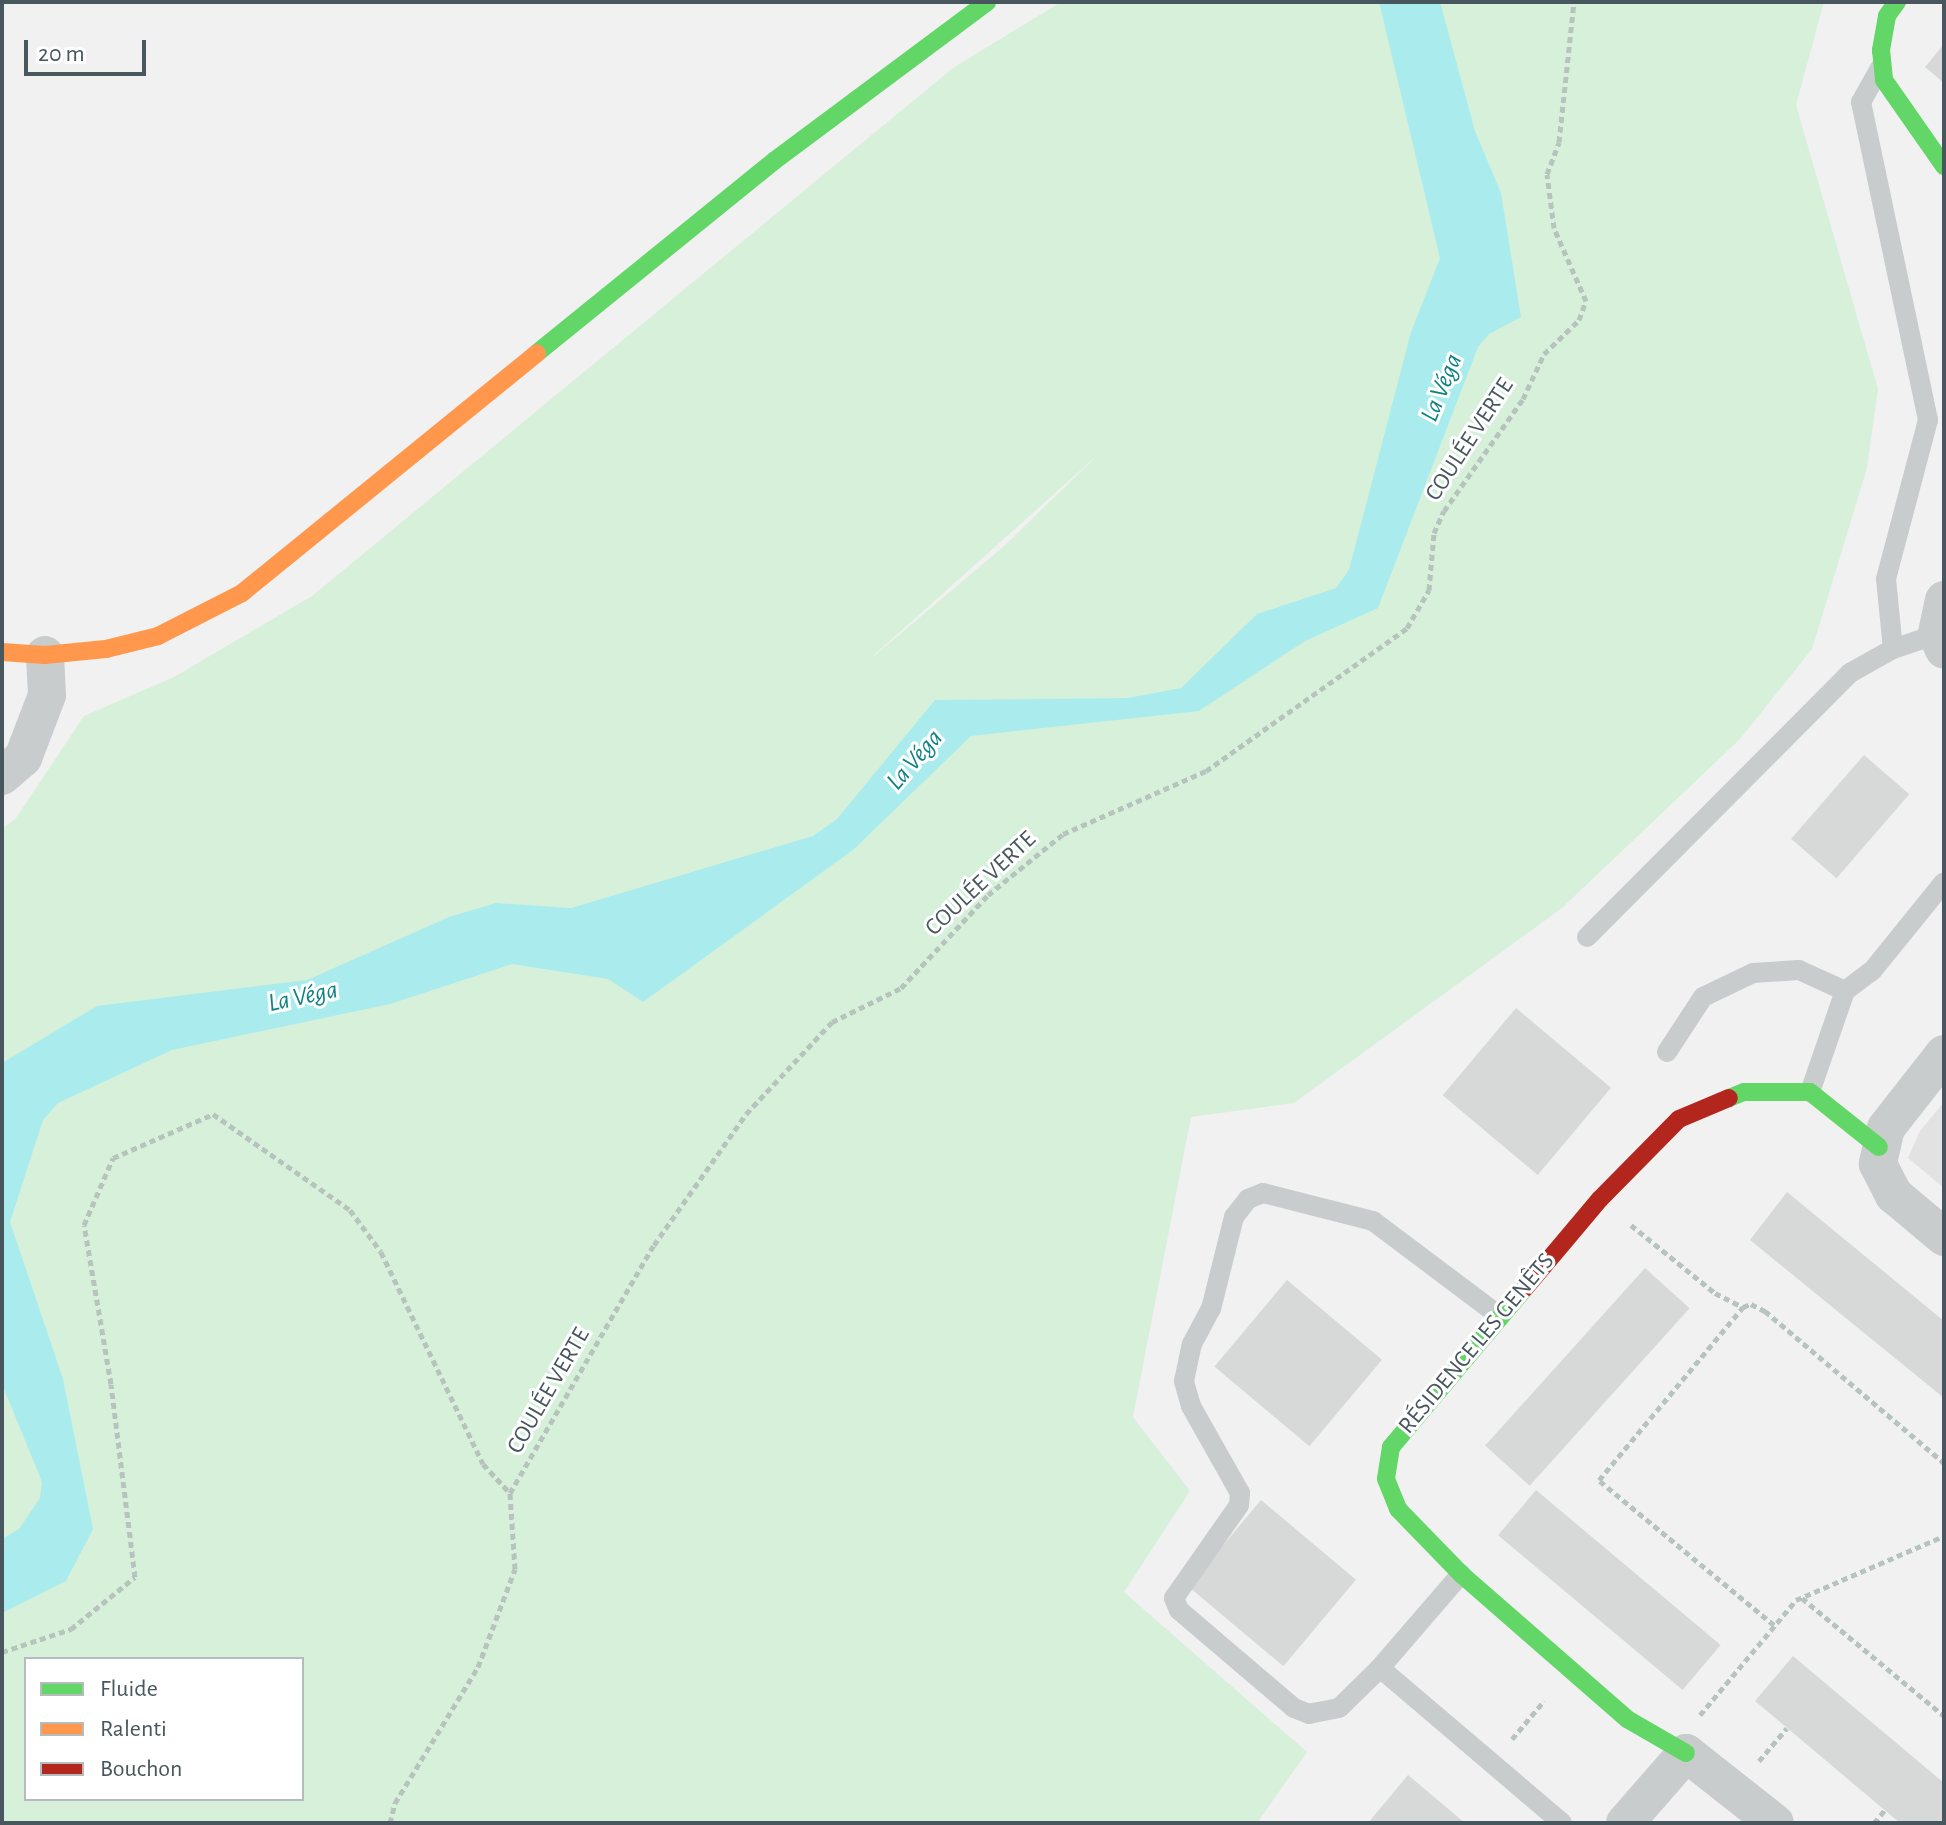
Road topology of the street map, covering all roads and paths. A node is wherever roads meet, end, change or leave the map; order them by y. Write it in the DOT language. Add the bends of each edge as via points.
graph roads {
  1 [pos="987,2"];
  2 [pos="1574,2"];
  3 [pos="1897,2"];
  4 [pos="1883,64"];
  5 [pos="1944,166"];
  6 [pos="1942,628"];
  7 [pos="1893,649"];
  8 [pos="2,652"];
  9 [pos="45,655"];
  10 [pos="2,776"];
  11 [pos="1944,882"];
  12 [pos="1587,937"];
  13 [pos="1845,991"];
  14 [pos="1667,1052"];
  15 [pos="1944,1054"];
  16 [pos="1810,1092"];
  17 [pos="1879,1147"];
  18 [pos="1600,1199"];
  19 [pos="1944,1237"];
  20 [pos="1743,1307"];
  21 [pos="1498,1315"];
  22 [pos="1944,1463"];
  23 [pos="510,1493"];
  24 [pos="1944,1536"];
  25 [pos="1461,1574"];
  26 [pos="1802,1598"];
  27 [pos="1774,1625"];
  28 [pos="2,1652"];
  29 [pos="1380,1668"];
  30 [pos="1570,1669"];
  31 [pos="1944,1716"];
  32 [pos="1680,1750"];
  33 [pos="1493,1763"];
  34 [pos="1885,1810"];
  35 [pos="390,1823"];
  36 [pos="1562,1823"];
  37 [pos="1625,1823"];
  38 [pos="1775,1823"];
  39 [pos="1874,1823"];
  1 -- 9 [label="street" via="774,161 242,593 158,636 106,649"];
  2 -- 23 [label="path, COULÉE VERTE" via="1559,142 1548,188 1554,228 1586,301 1579,320 1544,354 1523,399 1444,511 1434,533 1429,590 1407,628 1206,771 1063,834 988,895 901,988 832,1022 746,1114 654,1245"];
  3 -- 4 [label="street" via="1887,16"];
  4 -- 5 [label="street" via="1889,95"];
  4 -- 7 [label="lane" via="1861,102 1928,420 1886,579"];
  6 -- 7 [label="lane"];
  7 -- 12 [label="lane" via="1850,673"];
  8 -- 9 [label="street"];
  9 -- 10 [label="street" via="47,695 23,758"];
  11 -- 13 [label="lane" via="1872,971"];
  13 -- 14 [label="lane" via="1799,970 1739,978 1703,997"];
  13 -- 16 [label="lane"];
  15 -- 17 [label="street" via="1886,1128"];
  16 -- 17 [label="street"];
  16 -- 18 [label="street, RÉSIDENCE LES GENÊTS" via="1744,1092 1706,1104 1656,1137"];
  17 -- 19 [label="street" via="1883,1180"];
  18 -- 20 [label="path" via="1715,1293"];
  18 -- 21 [label="street, RÉSIDENCE LES GENÊTS"];
  20 -- 22 [label="path" via="1751,1304 1765,1311"];
  20 -- 27 [label="path" via="1599,1480"];
  21 -- 25 [label="street, RÉSIDENCE LES GENÊTS" via="1391,1447 1386,1479 1398,1509"];
  21 -- 29 [label="lane" via="1373,1221 1263,1193 1248,1199 1234,1217 1211,1309 1192,1344 1184,1381 1191,1406 1240,1493 1239,1505 1174,1598 1179,1610 1294,1708 1309,1714 1339,1708"];
  23 -- 28 [label="path" via="483,1464 381,1252 350,1210 213,1114 113,1158 84,1225 135,1577 71,1629"];
  23 -- 35 [label="path" via="515,1569 478,1667 395,1803"];
  24 -- 26 [label="path"];
  25 -- 29 [label="lane"];
  25 -- 30 [label="street, RÉSIDENCE LES GENÊTS"];
  26 -- 27 [label="path"];
  26 -- 31 [label="path"];
  27 -- 32 [label="path"];
  29 -- 33 [label="lane"];
  30 -- 32 [label="street, RÉSIDENCE LES GENÊTS" via="1627,1719"];
  30 -- 33 [label="path"];
  32 -- 37 [label="street"];
  32 -- 38 [label="street, RÉSIDENCE LES GENÊTS"];
  33 -- 36 [label="lane"];
  34 -- 39 [label="path"];
}
